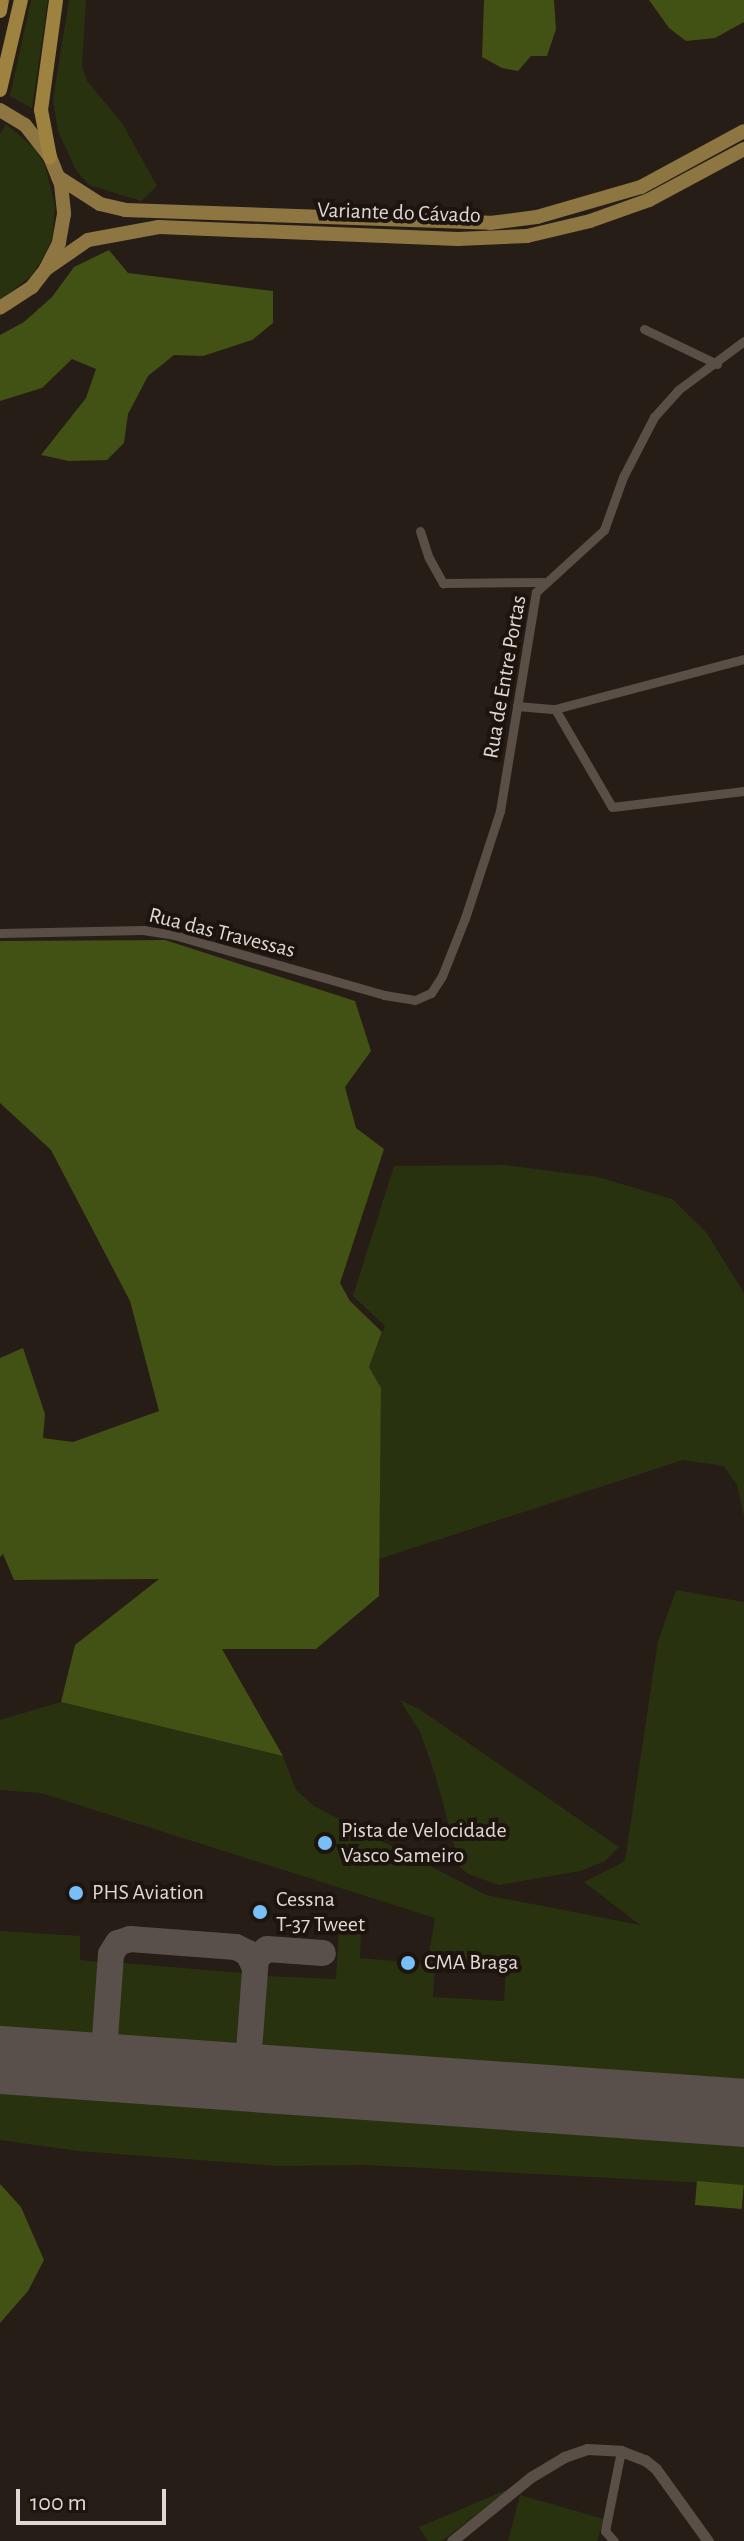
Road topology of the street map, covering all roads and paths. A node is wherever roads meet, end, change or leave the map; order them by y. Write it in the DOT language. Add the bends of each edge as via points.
graph roads {
  1 [pos="2,0"];
  2 [pos="21,0"];
  3 [pos="56,0"];
  4 [pos="0,11"];
  5 [pos="0,90"];
  6 [pos="4,112"];
  7 [pos="744,131"];
  8 [pos="744,149"];
  9 [pos="50,157"];
  10 [pos="58,177"];
  11 [pos="46,269"];
  12 [pos="0,308"];
  13 [pos="644,329"];
  14 [pos="744,341"];
  15 [pos="717,364"];
  16 [pos="420,531"];
  17 [pos="544,582"];
  18 [pos="744,659"];
  19 [pos="517,706"];
  20 [pos="555,709"];
  21 [pos="744,791"];
  22 [pos="0,933"];
  23 [pos="431,993"];
  24 [pos="621,2451"];
  25 [pos="452,2541"];
  26 [pos="614,2541"];
  27 [pos="708,2541"];
  1 -- 4 [label="highway"];
  2 -- 5 [label="highway"];
  3 -- 9 [label="highway" via="41,110"];
  6 -- 9 [label="main road" via="25,125"];
  7 -- 10 [label="main road, Variante do Cávado" via="641,187 551,214 490,223 125,210 100,204"];
  8 -- 11 [label="main road, Variante do Cávado" via="649,200 527,236 458,239 159,227 88,240"];
  9 -- 10 [label="main road"];
  10 -- 11 [label="main road" via="62,228"];
  11 -- 12 [label="main road, Variante do Cávado" via="32,287"];
  13 -- 15 [label="street"];
  14 -- 15 [label="street, Rua de Entre Portas"];
  15 -- 17 [label="street, Rua de Entre Portas" via="678,390 654,417 623,477 604,530"];
  16 -- 17 [label="street" via="443,583"];
  17 -- 19 [label="street, Rua de Entre Portas" via="532,610"];
  18 -- 20 [label="street"];
  19 -- 20 [label="street"];
  19 -- 23 [label="street, Rua de Entre Portas" via="500,811 465,918"];
  20 -- 21 [label="street" via="612,807"];
  22 -- 23 [label="street, Rua das Travessas" via="143,930 384,995 415,1000"];
  24 -- 25 [label="street" via="587,2449 564,2457"];
  24 -- 26 [label="street" via="605,2531"];
  24 -- 27 [label="street" via="656,2469"];
}
